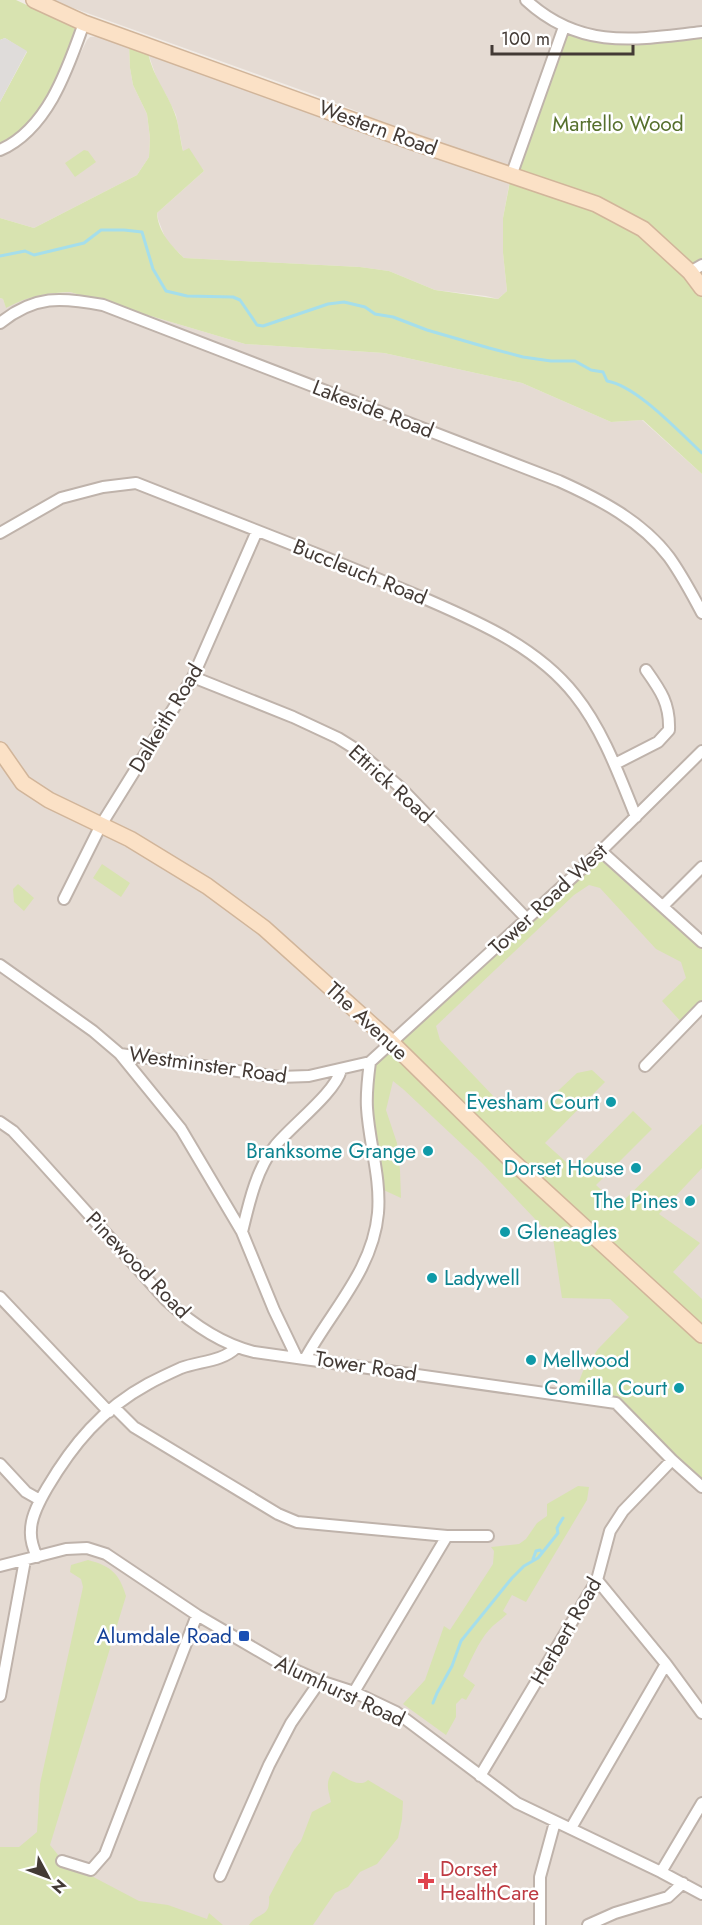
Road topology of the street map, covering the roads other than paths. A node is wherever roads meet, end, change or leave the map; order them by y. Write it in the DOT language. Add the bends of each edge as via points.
graph roads {
  1 [pos="34,0"];
  2 [pos="546,0"];
  3 [pos="530,4"];
  4 [pos="84,23"];
  5 [pos="564,27"];
  6 [pos="702,32"];
  7 [pos="0,150"];
  8 [pos="511,176"];
  9 [pos="696,269"];
  10 [pos="702,288"];
  11 [pos="0,322"];
  12 [pos="257,531"];
  13 [pos="0,533"];
  14 [pos="702,613"];
  15 [pos="646,670"];
  16 [pos="193,677"];
  17 [pos="0,750"];
  18 [pos="702,751"];
  19 [pos="615,764"];
  20 [pos="636,817"];
  21 [pos="101,825"];
  22 [pos="602,851"];
  23 [pos="702,867"];
  24 [pos="64,899"];
  25 [pos="664,906"];
  26 [pos="527,919"];
  27 [pos="702,942"];
  28 [pos="0,965"];
  29 [pos="702,1006"];
  30 [pos="391,1042"];
  31 [pos="120,1054"];
  32 [pos="370,1062"];
  33 [pos="645,1066"];
  34 [pos="342,1070"];
  35 [pos="0,1122"];
  36 [pos="242,1232"];
  37 [pos="0,1297"];
  38 [pos="702,1335"];
  39 [pos="236,1348"];
  40 [pos="301,1358"];
  41 [pos="112,1410"];
  42 [pos="672,1460"];
  43 [pos="0,1464"];
  44 [pos="702,1487"];
  45 [pos="40,1500"];
  46 [pos="447,1536"];
  47 [pos="488,1536"];
  48 [pos="37,1557"];
  49 [pos="25,1560"];
  50 [pos="0,1566"];
  51 [pos="597,1580"];
  52 [pos="197,1615"];
  53 [pos="666,1664"];
  54 [pos="321,1681"];
  55 [pos="354,1692"];
  56 [pos="0,1696"];
  57 [pos="702,1713"];
  58 [pos="480,1776"];
  59 [pos="702,1803"];
  60 [pos="555,1822"];
  61 [pos="571,1828"];
  62 [pos="63,1861"];
  63 [pos="661,1872"];
  64 [pos="220,1876"];
  65 [pos="683,1883"];
  66 [pos="702,1894"];
  67 [pos="540,1925"];
  68 [pos="588,1925"];
  1 -- 4 [label="main road, Western Road"];
  2 -- 3 [label="street"];
  3 -- 5 [label="street"];
  4 -- 7 [label="street" via="68,67 46,107 26,133"];
  4 -- 8 [label="main road, Western Road"];
  5 -- 6 [label="street" via="593,37 617,39"];
  5 -- 8 [label="street"];
  8 -- 9 [label="main road, Western Road" via="596,204 644,229"];
  9 -- 10 [label="main road, Western Road"];
  11 -- 14 [label="street, Lakeside Road" via="27,305 45,300 69,299 103,305 559,481 593,496 637,525 668,555"];
  12 -- 13 [label="street, Buccleuch Road" via="136,483 61,498"];
  12 -- 16 [label="street, Dalkeith Road"];
  12 -- 19 [label="street, Buccleuch Road" via="373,576 485,625 520,645 575,694"];
  15 -- 19 [label="street" via="670,713 669,730 658,742"];
  16 -- 21 [label="street, Dalkeith Road"];
  16 -- 26 [label="street, Ettrick Road" via="293,717 354,748 400,787"];
  17 -- 21 [label="main road, The Avenue" via="23,783"];
  18 -- 20 [label="street, Tower Road West"];
  19 -- 20 [label="street, Buccleuch Road"];
  20 -- 22 [label="street, Tower Road West"];
  21 -- 24 [label="street, Dalkeith Road"];
  21 -- 30 [label="main road, The Avenue" via="207,886 264,928"];
  22 -- 25 [label="street"];
  22 -- 26 [label="street, Tower Road West"];
  23 -- 25 [label="street"];
  25 -- 27 [label="street"];
  26 -- 30 [label="street, Tower Road West"];
  28 -- 31 [label="street, Westminster Road"];
  29 -- 33 [label="street"];
  30 -- 32 [label="street, Tower Road West"];
  30 -- 38 [label="main road, The Avenue" via="510,1159"];
  31 -- 34 [label="street, Westminster Road" via="279,1077"];
  31 -- 36 [label="street" via="181,1129"];
  32 -- 34 [label="street, Westminster Road"];
  32 -- 40 [label="street, Tower Road" via="367,1109 377,1175 378,1213 371,1245 356,1280"];
  34 -- 36 [label="street" via="339,1081 273,1148 259,1173"];
  35 -- 39 [label="street, Pinewood Road" via="13,1131 166,1300 184,1317"];
  36 -- 40 [label="street" via="274,1310"];
  37 -- 41 [label="street"];
  39 -- 40 [label="street, Pinewood Road"];
  39 -- 41 [label="street" via="228,1355 182,1368 147,1385"];
  40 -- 42 [label="street, Tower Road" via="616,1403"];
  41 -- 45 [label="street" via="75,1444"];
  41 -- 46 [label="street" via="134,1427 297,1522"];
  42 -- 44 [label="street, Tower Road"];
  42 -- 51 [label="street, Herbert Road" via="623,1511 610,1531"];
  43 -- 45 [label="street" via="26,1492"];
  45 -- 48 [label="street" via="30,1528"];
  46 -- 47 [label="street"];
  46 -- 55 [label="street"];
  48 -- 49 [label="street, Alumhurst Road"];
  48 -- 52 [label="street, Alumhurst Road" via="87,1548 106,1554"];
  49 -- 50 [label="street, Alumhurst Road"];
  49 -- 56 [label="street"];
  51 -- 53 [label="street"];
  51 -- 58 [label="street, Herbert Road"];
  52 -- 54 [label="street, Alumhurst Road" via="281,1664"];
  52 -- 62 [label="street" via="105,1854 91,1870"];
  53 -- 57 [label="street"];
  53 -- 61 [label="street"];
  54 -- 55 [label="street, Alumhurst Road"];
  54 -- 64 [label="street" via="269,1765"];
  55 -- 58 [label="street, Alumhurst Road" via="396,1712"];
  58 -- 60 [label="street, Alumhurst Road" via="517,1803"];
  59 -- 63 [label="street"];
  60 -- 61 [label="street, Alumhurst Road"];
  60 -- 67 [label="street" via="540,1877"];
  61 -- 63 [label="street, Alumhurst Road"];
  63 -- 65 [label="street, Alumhurst Road"];
  65 -- 66 [label="street, Alumhurst Road"];
  65 -- 68 [label="street" via="668,1897 615,1912"];
}
